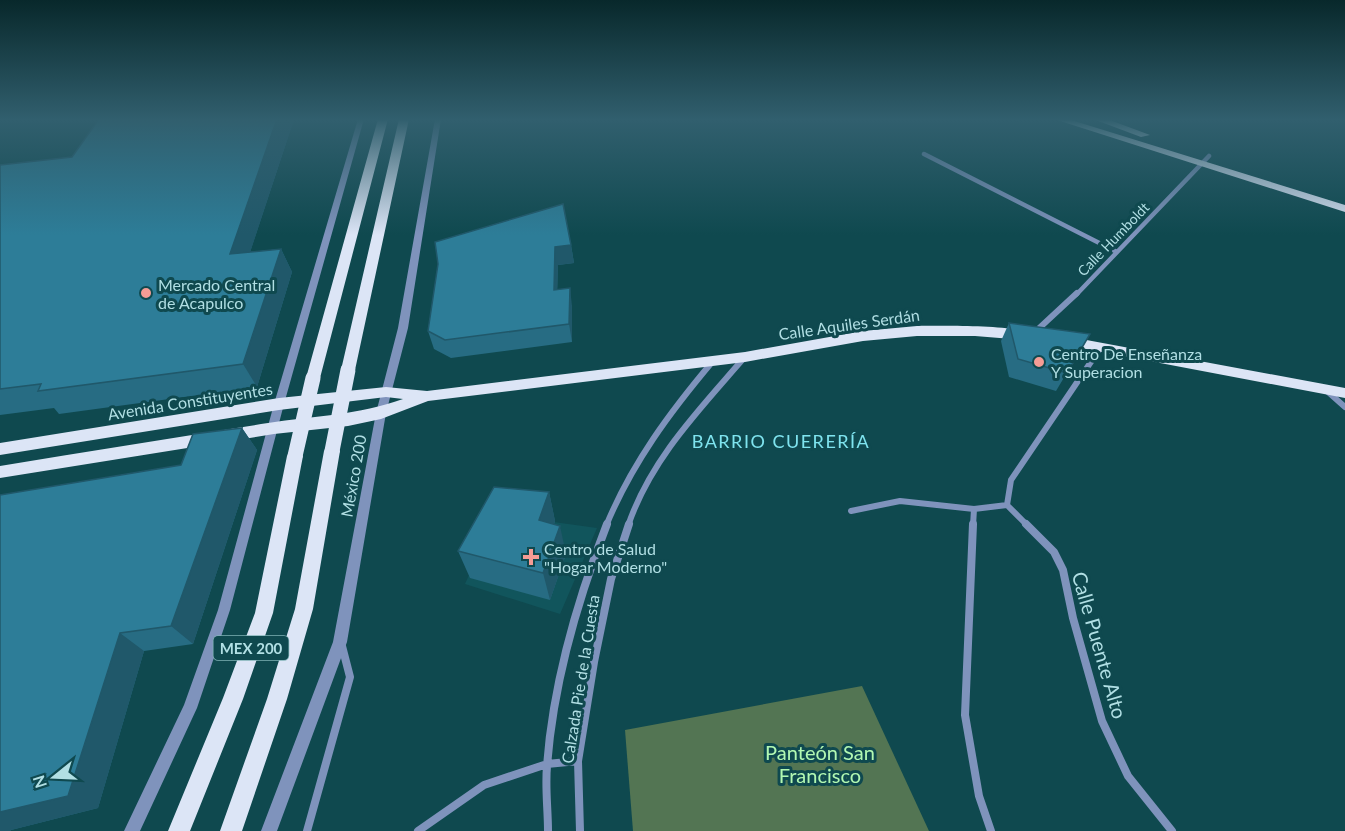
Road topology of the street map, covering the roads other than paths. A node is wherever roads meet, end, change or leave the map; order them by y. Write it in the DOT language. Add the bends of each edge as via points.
graph roads {
  1 [pos="351,158"];
  2 [pos="373,158"];
  3 [pos="395,158"];
  4 [pos="432,158"];
  5 [pos="931,158"];
  6 [pos="1202,158"];
  7 [pos="1203,158"];
  8 [pos="1206,159"];
  9 [pos="1345,200"];
  10 [pos="1345,209"];
  11 [pos="1117,252"];
  12 [pos="1030,336"];
  13 [pos="1101,347"];
  14 [pos="745,357"];
  15 [pos="714,360"];
  16 [pos="1324,388"];
  17 [pos="386,392"];
  18 [pos="1345,393"];
  19 [pos="427,396"];
  20 [pos="279,404"];
  21 [pos="1345,407"];
  22 [pos="381,413"];
  23 [pos="274,428"];
  24 [pos="0,449"];
  25 [pos="0,472"];
  26 [pos="1007,505"];
  27 [pos="974,509"];
  28 [pos="851,511"];
  29 [pos="340,642"];
  30 [pos="578,761"];
  31 [pos="547,764"];
  32 [pos="132,831"];
  33 [pos="179,831"];
  34 [pos="231,831"];
  35 [pos="269,831"];
  36 [pos="307,831"];
  37 [pos="418,831"];
  38 [pos="548,831"];
  39 [pos="580,831"];
  40 [pos="992,831"];
  41 [pos="1172,831"];
  1 -- 20 [label="street"];
  2 -- 33 [label="main road, MEX 200, bridge" via="295,456 264,613"];
  3 -- 34 [label="main road, MEX 200, bridge" via="348,370 304,609"];
  4 -- 17 [label="street, México 200" via="403,328"];
  5 -- 11 [label="street"];
  6 -- 8 [label="main road"];
  7 -- 8 [label="main road"];
  8 -- 9 [label="main road"];
  8 -- 10 [label="main road"];
  8 -- 11 [label="street, Calle Humboldt"];
  11 -- 12 [label="street, Calle Humboldt"];
  12 -- 13 [label="main road, Calle Aquiles Serdán"];
  12 -- 14 [label="main road, Calle Aquiles Serdán" via="918,331 863,336"];
  13 -- 16 [label="main road, Calle Aquiles Serdán"];
  13 -- 26 [label="street" via="1011,480"];
  14 -- 15 [label="main road, Calle Aquiles Serdán"];
  14 -- 30 [label="street, Calzada Pie de la Cuesta" via="659,460 633,512 611,579"];
  15 -- 19 [label="main road, Calle Aquiles Serdán"];
  15 -- 31 [label="street, Calzada Pie de la Cuesta" via="666,417 614,507 587,579 564,664"];
  16 -- 18 [label="main road, Calle Aquiles Serdán"];
  16 -- 21 [label="street"];
  17 -- 19 [label="main road, Calle Aquiles Serdán"];
  17 -- 20 [label="main road, Avenida Constituyentes"];
  17 -- 22 [label="street, México 200"];
  19 -- 22 [label="main road, Calle Aquiles Serdán"];
  20 -- 23 [label="street"];
  20 -- 24 [label="main road, Avenida Constituyentes"];
  22 -- 23 [label="main road"];
  22 -- 29 [label="street, México 200"];
  23 -- 25 [label="main road"];
  23 -- 32 [label="street" via="217,632 190,708"];
  26 -- 27 [label="street"];
  26 -- 41 [label="street, Calle Puente Alto" via="1054,552 1063,570 1102,721 1128,776"];
  27 -- 28 [label="street" via="900,501"];
  27 -- 40 [label="street" via="965,715 979,795"];
  29 -- 35 [label="street, México 200"];
  29 -- 36 [label="street" via="350,677"];
  30 -- 31 [label="street"];
  30 -- 39 [label="street, Calzada Pie de la Cuesta"];
  31 -- 37 [label="street" via="484,786"];
  31 -- 38 [label="street, Calzada Pie de la Cuesta"];
}
